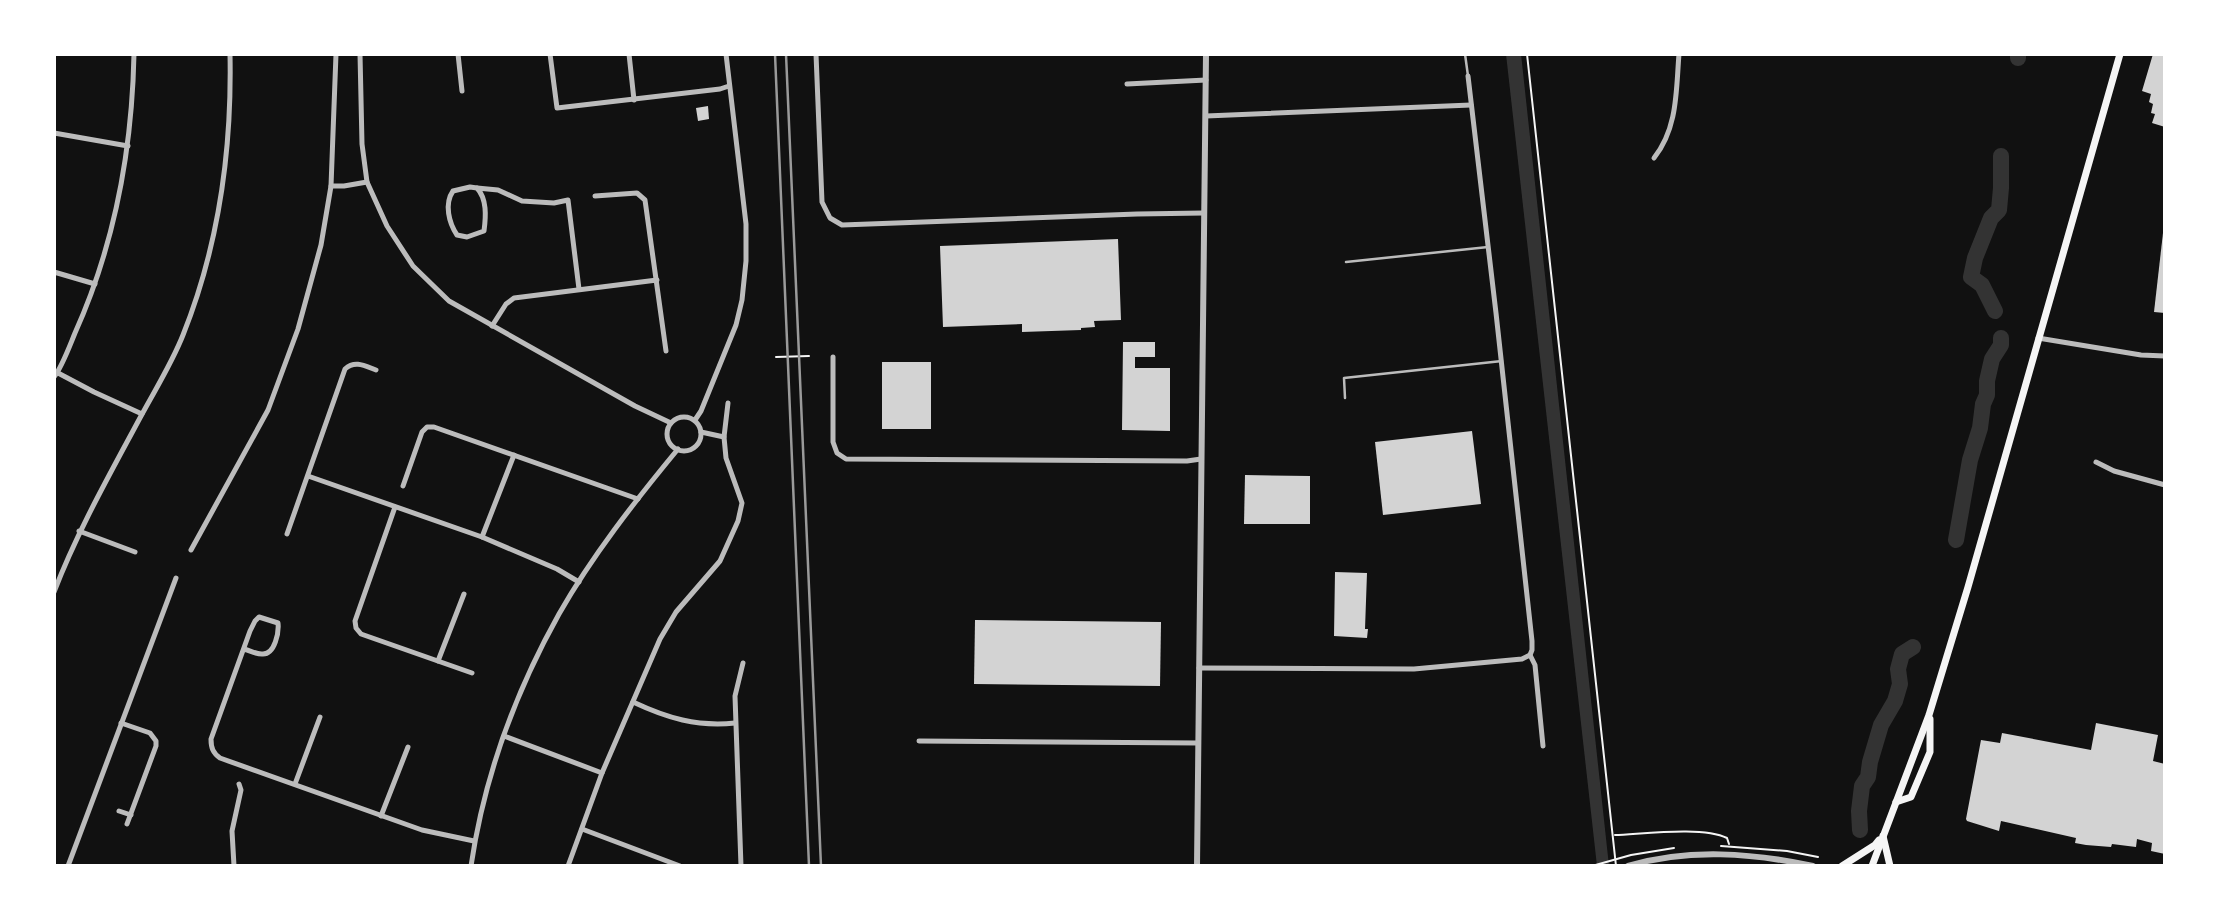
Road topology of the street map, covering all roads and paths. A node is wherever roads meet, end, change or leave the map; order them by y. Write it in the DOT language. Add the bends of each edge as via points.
graph roads {
  1 [pos="134,54"];
  2 [pos="230,54"];
  3 [pos="335,54"];
  4 [pos="360,54"];
  5 [pos="457,54"];
  6 [pos="550,54"];
  7 [pos="629,54"];
  8 [pos="726,54"];
  9 [pos="816,54"];
  10 [pos="1206,54"];
  11 [pos="1465,54"];
  12 [pos="1527,54"];
  13 [pos="1679,54"];
  14 [pos="2120,54"];
  15 [pos="1468,76"];
  16 [pos="1206,80"];
  17 [pos="1127,84"];
  18 [pos="729,86"];
  19 [pos="462,91"];
  20 [pos="634,100"];
  21 [pos="1471,105"];
  22 [pos="1206,116"];
  23 [pos="54,133"];
  24 [pos="128,146"];
  25 [pos="1654,158"];
  26 [pos="367,182"];
  27 [pos="331,186"];
  28 [pos="477,188"];
  29 [pos="595,196"];
  30 [pos="1204,213"];
  31 [pos="1488,247"];
  32 [pos="1346,262"];
  33 [pos="54,271"];
  34 [pos="657,280"];
  35 [pos="95,284"];
  36 [pos="579,289"];
  37 [pos="492,326"];
  38 [pos="2038,338"];
  39 [pos="666,351"];
  40 [pos="809,355"];
  41 [pos="2165,356"];
  42 [pos="776,357"];
  43 [pos="833,357"];
  44 [pos="1502,361"];
  45 [pos="376,370"];
  46 [pos="56,375"];
  47 [pos="1345,398"];
  48 [pos="728,403"];
  49 [pos="142,414"];
  50 [pos="695,421"];
  51 [pos="671,423"];
  52 [pos="701,432"];
  53 [pos="724,437"];
  54 [pos="678,449"];
  55 [pos="514,455"];
  56 [pos="1201,459"];
  57 [pos="2096,462"];
  58 [pos="307,476"];
  59 [pos="2165,485"];
  60 [pos="403,486"];
  61 [pos="638,499"];
  62 [pos="395,507"];
  63 [pos="79,531"];
  64 [pos="287,534"];
  65 [pos="482,537"];
  66 [pos="191,550"];
  67 [pos="135,552"];
  68 [pos="176,578"];
  69 [pos="579,582"];
  70 [pos="54,592"];
  71 [pos="464,594"];
  72 [pos="244,649"];
  73 [pos="1530,655"];
  74 [pos="438,661"];
  75 [pos="743,663"];
  76 [pos="1199,668"];
  77 [pos="472,673"];
  78 [pos="633,702"];
  79 [pos="1930,715"];
  80 [pos="320,717"];
  81 [pos="121,723"];
  82 [pos="735,723"];
  83 [pos="504,736"];
  84 [pos="919,741"];
  85 [pos="1198,743"];
  86 [pos="1544,746"];
  87 [pos="408,747"];
  88 [pos="602,773"];
  89 [pos="239,784"];
  90 [pos="295,784"];
  91 [pos="1896,802"];
  92 [pos="119,811"];
  93 [pos="131,815"];
  94 [pos="381,816"];
  95 [pos="127,824"];
  96 [pos="582,829"];
  97 [pos="1614,835"];
  98 [pos="1883,835"];
  99 [pos="474,841"];
  100 [pos="1729,845"];
  101 [pos="1631,855"];
  102 [pos="664,863"];
  103 [pos="1630,865"];
  104 [pos="68,866"];
  105 [pos="234,866"];
  106 [pos="471,866"];
  107 [pos="568,866"];
  108 [pos="680,866"];
  109 [pos="741,866"];
  110 [pos="1197,866"];
  111 [pos="1592,866"];
  112 [pos="1616,866"];
  113 [pos="1814,866"];
  114 [pos="1842,866"];
  115 [pos="1872,866"];
  116 [pos="1890,866"];
  1 -- 24 [label="street"];
  2 -- 49 [label="street" via="229,143 214,241 182,337"];
  3 -- 27 [label="street"];
  4 -- 26 [label="street"];
  5 -- 19 [label="street"];
  6 -- 20 [label="street" via="557,108"];
  7 -- 20 [label="street"];
  8 -- 18 [label="street"];
  9 -- 30 [label="street" via="822,202 830,218 842,225"];
  10 -- 16 [label="street"];
  11 -- 15 [label="lane"];
  12 -- 97 [label="path"];
  13 -- 25 [label="street" via="1674,113"];
  14 -- 38 [label="main road"];
  15 -- 21 [label="street"];
  16 -- 17 [label="street"];
  16 -- 22 [label="street"];
  18 -- 20 [label="street"];
  18 -- 50 [label="street" via="747,234 745,279 731,339"];
  21 -- 22 [label="street"];
  21 -- 31 [label="street"];
  22 -- 30 [label="street"];
  23 -- 24 [label="street"];
  24 -- 35 [label="street" via="116,219"];
  26 -- 27 [label="street"];
  26 -- 37 [label="street" via="387,226 413,266 449,301"];
  27 -- 66 [label="street" via="321,245 298,329 268,410"];
  28 -- 28 [label="street" via="485,205 484,231 457,235 450,220 450,195 462,188"];
  28 -- 36 [label="street" via="498,190 522,201 568,200"];
  29 -- 34 [label="street" via="637,193 645,200"];
  30 -- 56 [label="street"];
  31 -- 32 [label="lane"];
  31 -- 44 [label="street"];
  33 -- 35 [label="street"];
  34 -- 36 [label="street"];
  34 -- 39 [label="street"];
  35 -- 46 [label="street"];
  36 -- 37 [label="street" via="514,298"];
  37 -- 51 [label="street"];
  38 -- 41 [label="street"];
  38 -- 79 [label="main road"];
  40 -- 42 [label="path"];
  43 -- 56 [label="street" via="833,442 837,453 846,459"];
  44 -- 47 [label="lane" via="1344,379"];
  44 -- 73 [label="street"];
  45 -- 58 [label="street" via="356,363 345,369"];
  46 -- 49 [label="street"];
  48 -- 53 [label="street"];
  49 -- 63 [label="street"];
  50 -- 51 [label="street" via="682,417"];
  50 -- 52 [label="street"];
  51 -- 54 [label="street" via="668,438"];
  52 -- 53 [label="street"];
  52 -- 54 [label="street" via="693,448"];
  53 -- 78 [label="street" via="726,458 742,503 738,521 713,570 669,622"];
  54 -- 61 [label="street"];
  55 -- 60 [label="street" via="427,427"];
  55 -- 61 [label="street"];
  55 -- 65 [label="street"];
  56 -- 76 [label="street"];
  57 -- 59 [label="street"];
  58 -- 62 [label="street"];
  58 -- 64 [label="street"];
  61 -- 69 [label="street"];
  62 -- 65 [label="street"];
  62 -- 74 [label="street" via="356,628 361,634"];
  63 -- 67 [label="street"];
  63 -- 70 [label="street"];
  65 -- 69 [label="street"];
  68 -- 81 [label="street"];
  69 -- 83 [label="street" via="558,616"];
  71 -- 74 [label="street"];
  72 -- 72 [label="street" via="259,617 278,623 268,653"];
  72 -- 90 [label="street" via="211,739 214,754"];
  73 -- 76 [label="street" via="1436,668"];
  73 -- 86 [label="street"];
  74 -- 77 [label="street"];
  75 -- 82 [label="street" via="736,687"];
  76 -- 85 [label="street"];
  78 -- 82 [label="street" via="685,722"];
  78 -- 88 [label="street"];
  79 -- 91 [label="main road"];
  79 -- 91 [label="main road" via="1930,752 1911,797"];
  80 -- 90 [label="street"];
  81 -- 93 [label="street" via="150,733 156,741"];
  81 -- 104 [label="street"];
  82 -- 109 [label="street"];
  83 -- 88 [label="street"];
  83 -- 99 [label="street"];
  84 -- 85 [label="street"];
  85 -- 110 [label="street"];
  87 -- 94 [label="street"];
  88 -- 96 [label="street"];
  89 -- 105 [label="street" via="232,831"];
  90 -- 94 [label="street"];
  91 -- 98 [label="main road"];
  92 -- 93 [label="street"];
  93 -- 95 [label="street"];
  94 -- 99 [label="street"];
  96 -- 102 [label="street"];
  96 -- 107 [label="street"];
  97 -- 100 [label="path" via="1710,834 1727,838"];
  97 -- 112 [label="path"];
  98 -- 114 [label="main road"];
  98 -- 115 [label="main road"];
  98 -- 116 [label="main road"];
  99 -- 106 [label="street"];
  101 -- 111 [label="path"];
  102 -- 108 [label="street"];
  103 -- 113 [label="street" via="1694,854 1738,854"];
}
